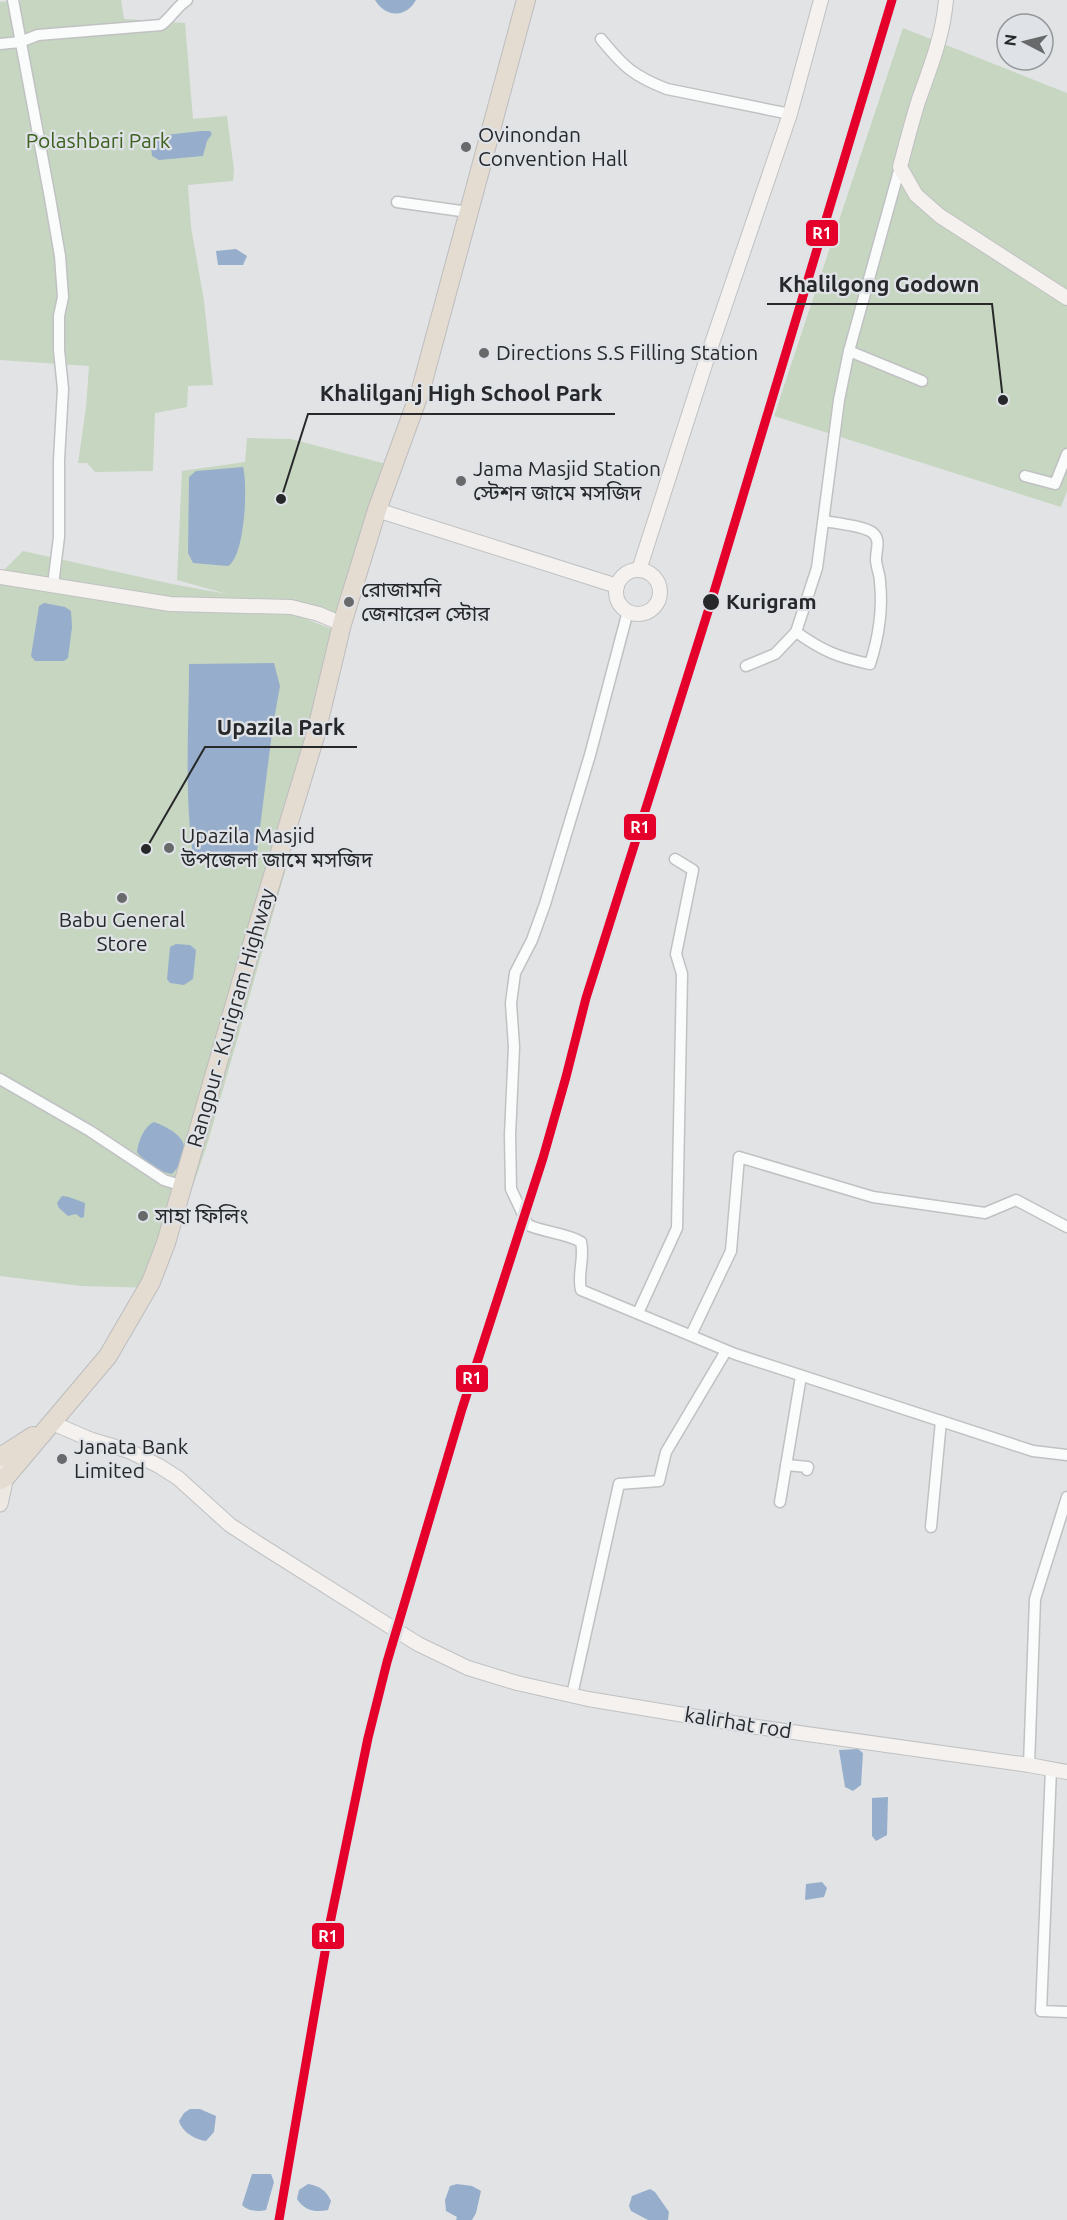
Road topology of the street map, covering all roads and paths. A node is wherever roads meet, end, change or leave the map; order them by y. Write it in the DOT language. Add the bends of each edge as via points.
graph roads {
  1 [pos="13,0"];
  2 [pos="187,0"];
  3 [pos="526,0"];
  4 [pos="821,0"];
  5 [pos="946,0"];
  6 [pos="601,39"];
  7 [pos="20,42"];
  8 [pos="0,44"];
  9 [pos="790,114"];
  10 [pos="900,167"];
  11 [pos="397,202"];
  12 [pos="468,212"];
  13 [pos="1067,298"];
  14 [pos="849,351"];
  15 [pos="922,381"];
  16 [pos="1067,454"];
  17 [pos="1025,476"];
  18 [pos="377,510"];
  19 [pos="824,521"];
  20 [pos="639,570"];
  21 [pos="0,577"];
  22 [pos="53,585"];
  23 [pos="617,586"];
  24 [pos="628,611"];
  25 [pos="342,624"];
  26 [pos="796,632"];
  27 [pos="746,666"];
  28 [pos="675,859"];
  29 [pos="0,1078"];
  30 [pos="183,1186"];
  31 [pos="1067,1227"];
  32 [pos="638,1313"];
  33 [pos="691,1335"];
  34 [pos="726,1350"];
  35 [pos="801,1376"];
  36 [pos="941,1421"];
  37 [pos="52,1423"];
  38 [pos="1067,1455"];
  39 [pos="1,1457"];
  40 [pos="786,1465"];
  41 [pos="807,1470"];
  42 [pos="3,1478"];
  43 [pos="1067,1497"];
  44 [pos="780,1502"];
  45 [pos="0,1504"];
  46 [pos="931,1527"];
  47 [pos="572,1695"];
  48 [pos="1029,1765"];
  49 [pos="1051,1769"];
  50 [pos="1067,1772"];
  51 [pos="1067,2012"];
  1 -- 7 [label="street"];
  2 -- 7 [label="street" via="161,25 39,35"];
  3 -- 12 [label="highway, Rangpur - Kurigram Highway"];
  4 -- 9 [label="street"];
  5 -- 10 [label="street" via="936,52"];
  6 -- 9 [label="street" via="624,66 667,89"];
  7 -- 8 [label="street"];
  7 -- 22 [label="street" via="60,256 63,297 59,316 63,389 59,528"];
  9 -- 20 [label="street"];
  10 -- 13 [label="street" via="916,195 940,216"];
  10 -- 14 [label="street"];
  11 -- 12 [label="street"];
  12 -- 18 [label="highway, Rangpur - Kurigram Highway" via="421,389"];
  14 -- 15 [label="street"];
  14 -- 19 [label="street"];
  16 -- 17 [label="street" via="1055,484"];
  18 -- 23 [label="street"];
  18 -- 25 [label="highway, Rangpur - Kurigram Highway"];
  19 -- 26 [label="street" via="818,568"];
  19 -- 26 [label="street" via="867,530 878,541 876,561 882,610 876,645 870,664 822,650"];
  20 -- 23 [label="street" via="625,575"];
  20 -- 24 [label="street" via="656,580 658,601 641,614"];
  21 -- 22 [label="street"];
  22 -- 25 [label="street" via="170,604 291,607"];
  23 -- 24 [label="street" via="618,600"];
  24 -- 32 [label="street" via="545,904 515,973 510,1135 512,1189 528,1225 581,1242 581,1290"];
  25 -- 30 [label="highway, Rangpur - Kurigram Highway" via="316,733"];
  26 -- 27 [label="street" via="775,654"];
  28 -- 32 [label="street" via="693,870 676,954 682,974 677,1228"];
  29 -- 30 [label="street" via="164,1180"];
  30 -- 37 [label="highway, Rangpur - Kurigram Highway" via="155,1272 130,1321 108,1356"];
  31 -- 33 [label="street" via="1016,1200 985,1214 873,1197 739,1157 731,1251"];
  32 -- 33 [label="street"];
  33 -- 34 [label="street"];
  34 -- 35 [label="street"];
  34 -- 47 [label="street" via="666,1452 659,1481 619,1484"];
  35 -- 36 [label="street"];
  35 -- 40 [label="street"];
  36 -- 38 [label="street" via="1033,1451"];
  36 -- 46 [label="street"];
  37 -- 39 [label="highway"];
  37 -- 42 [label="highway, Rangpur - Kurigram Highway"];
  37 -- 47 [label="street, kalirhat rod" via="159,1466 230,1525 448,1660 489,1676"];
  39 -- 42 [label="main road"];
  40 -- 41 [label="street" via="808,1467"];
  40 -- 44 [label="street"];
  42 -- 45 [label="main road"];
  43 -- 48 [label="street" via="1035,1599"];
  47 -- 48 [label="street, kalirhat rod" via="757,1727"];
  48 -- 49 [label="street, kalirhat rod"];
  49 -- 50 [label="street, kalirhat rod"];
  49 -- 51 [label="street" via="1041,2011"];
}
